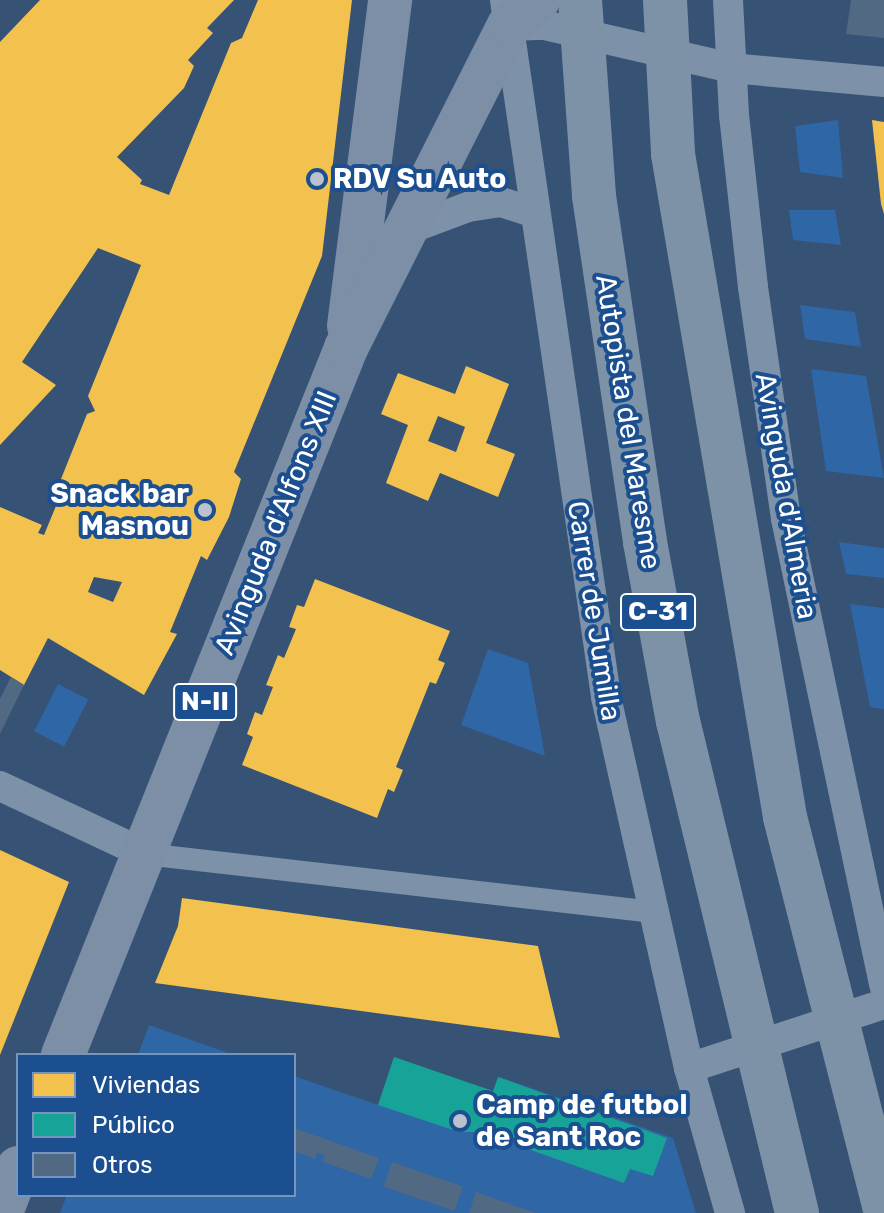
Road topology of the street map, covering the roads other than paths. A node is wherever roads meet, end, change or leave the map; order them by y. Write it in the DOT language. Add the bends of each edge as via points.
graph roads {
  1 [pos="390,0"];
  2 [pos="580,0"];
  3 [pos="665,0"];
  4 [pos="728,0"];
  5 [pos="517,9"];
  6 [pos="731,68"];
  7 [pos="884,82"];
  8 [pos="534,213"];
  9 [pos="412,228"];
  10 [pos="346,348"];
  11 [pos="0,786"];
  12 [pos="145,854"];
  13 [pos="654,912"];
  14 [pos="884,986"];
  15 [pos="884,1004"];
  16 [pos="64,1053"];
  17 [pos="689,1068"];
  18 [pos="16,1173"];
  19 [pos="884,1206"];
  20 [pos="1,1213"];
  21 [pos="730,1213"];
  22 [pos="797,1213"];
  1 -- 10 [label="main road, Avinguda d'Alfons XIII / N-II"];
  2 -- 22 [label="highway, Autopista del Maresme / C-31, bridge" via="594,196 648,557 678,721"];
  3 -- 19 [label="highway, bridge" via="673,154 785,817"];
  4 -- 6 [label="street, Avinguda d'Almeria"];
  5 -- 6 [label="street" via="544,25"];
  5 -- 8 [label="street, Carrer de Jumilla"];
  5 -- 9 [label="main road, Avinguda d'Alfons XIII / N-II"];
  6 -- 7 [label="street"];
  6 -- 14 [label="street, Avinguda d'Almeria" via="753,287 786,519"];
  8 -- 9 [label="street" via="501,202 468,207"];
  8 -- 13 [label="street, Carrer de Jumilla" via="606,697"];
  9 -- 10 [label="main road, Avinguda d'Alfons XIII / N-II"];
  10 -- 12 [label="main road, Avinguda d'Alfons XIII / N-II"];
  11 -- 12 [label="street"];
  12 -- 13 [label="street"];
  12 -- 16 [label="main road, Avinguda d'Alfons XIII / N-II"];
  13 -- 17 [label="street, Carrer de Jumilla" via="677,996"];
  15 -- 17 [label="street"];
  17 -- 21 [label="street, Carrer de Jumilla"];
  18 -- 20 [label="main road"];
}
